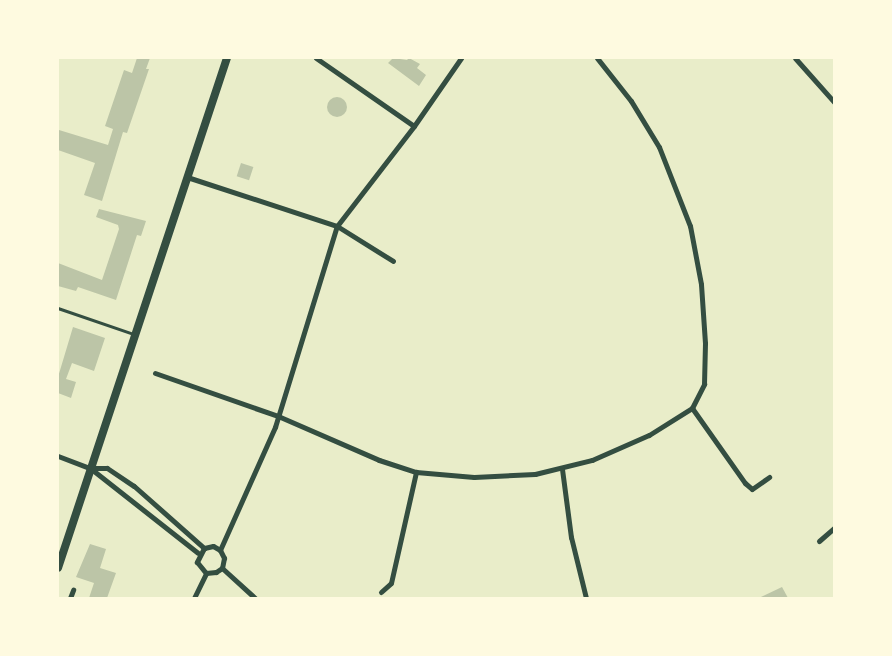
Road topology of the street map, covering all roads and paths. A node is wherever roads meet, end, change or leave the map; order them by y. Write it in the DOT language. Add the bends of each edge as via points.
graph roads {
  1 [pos="227,58"];
  2 [pos="316,58"];
  3 [pos="461,58"];
  4 [pos="597,58"];
  5 [pos="795,58"];
  6 [pos="834,102"];
  7 [pos="414,126"];
  8 [pos="187,177"];
  9 [pos="337,226"];
  10 [pos="392,262"];
  11 [pos="58,308"];
  12 [pos="135,334"];
  13 [pos="155,373"];
  14 [pos="692,408"];
  15 [pos="278,416"];
  16 [pos="58,456"];
  17 [pos="90,468"];
  18 [pos="562,469"];
  19 [pos="416,472"];
  20 [pos="769,477"];
  21 [pos="834,528"];
  22 [pos="819,541"];
  23 [pos="204,548"];
  24 [pos="220,550"];
  25 [pos="198,553"];
  26 [pos="58,568"];
  27 [pos="222,568"];
  28 [pos="206,573"];
  29 [pos="73,590"];
  30 [pos="382,592"];
  31 [pos="70,598"];
  32 [pos="194,598"];
  33 [pos="255,598"];
  34 [pos="586,598"];
  1 -- 8 [label="main road"];
  2 -- 7 [label="street"];
  3 -- 7 [label="street"];
  4 -- 14 [label="street" via="630,100 659,147 690,226 701,284 705,343 704,384"];
  5 -- 6 [label="street"];
  7 -- 9 [label="street"];
  8 -- 9 [label="street"];
  8 -- 12 [label="main road"];
  9 -- 10 [label="street"];
  9 -- 15 [label="street"];
  11 -- 12 [label="lane"];
  12 -- 17 [label="main road"];
  13 -- 15 [label="street"];
  14 -- 18 [label="street" via="618,450"];
  14 -- 20 [label="street" via="752,489"];
  15 -- 19 [label="street" via="347,448"];
  15 -- 24 [label="street"];
  16 -- 17 [label="street"];
  17 -- 23 [label="street" via="107,468 134,486"];
  17 -- 25 [label="street"];
  17 -- 26 [label="main road"];
  18 -- 19 [label="street" via="482,477"];
  18 -- 34 [label="street" via="571,537"];
  19 -- 30 [label="street" via="391,583"];
  21 -- 22 [label="street"];
  23 -- 24 [label="street"];
  23 -- 25 [label="street"];
  24 -- 27 [label="street" via="224,558"];
  25 -- 28 [label="street" via="198,565"];
  27 -- 28 [label="street"];
  27 -- 33 [label="street"];
  28 -- 32 [label="street"];
  29 -- 31 [label="street"];
}
